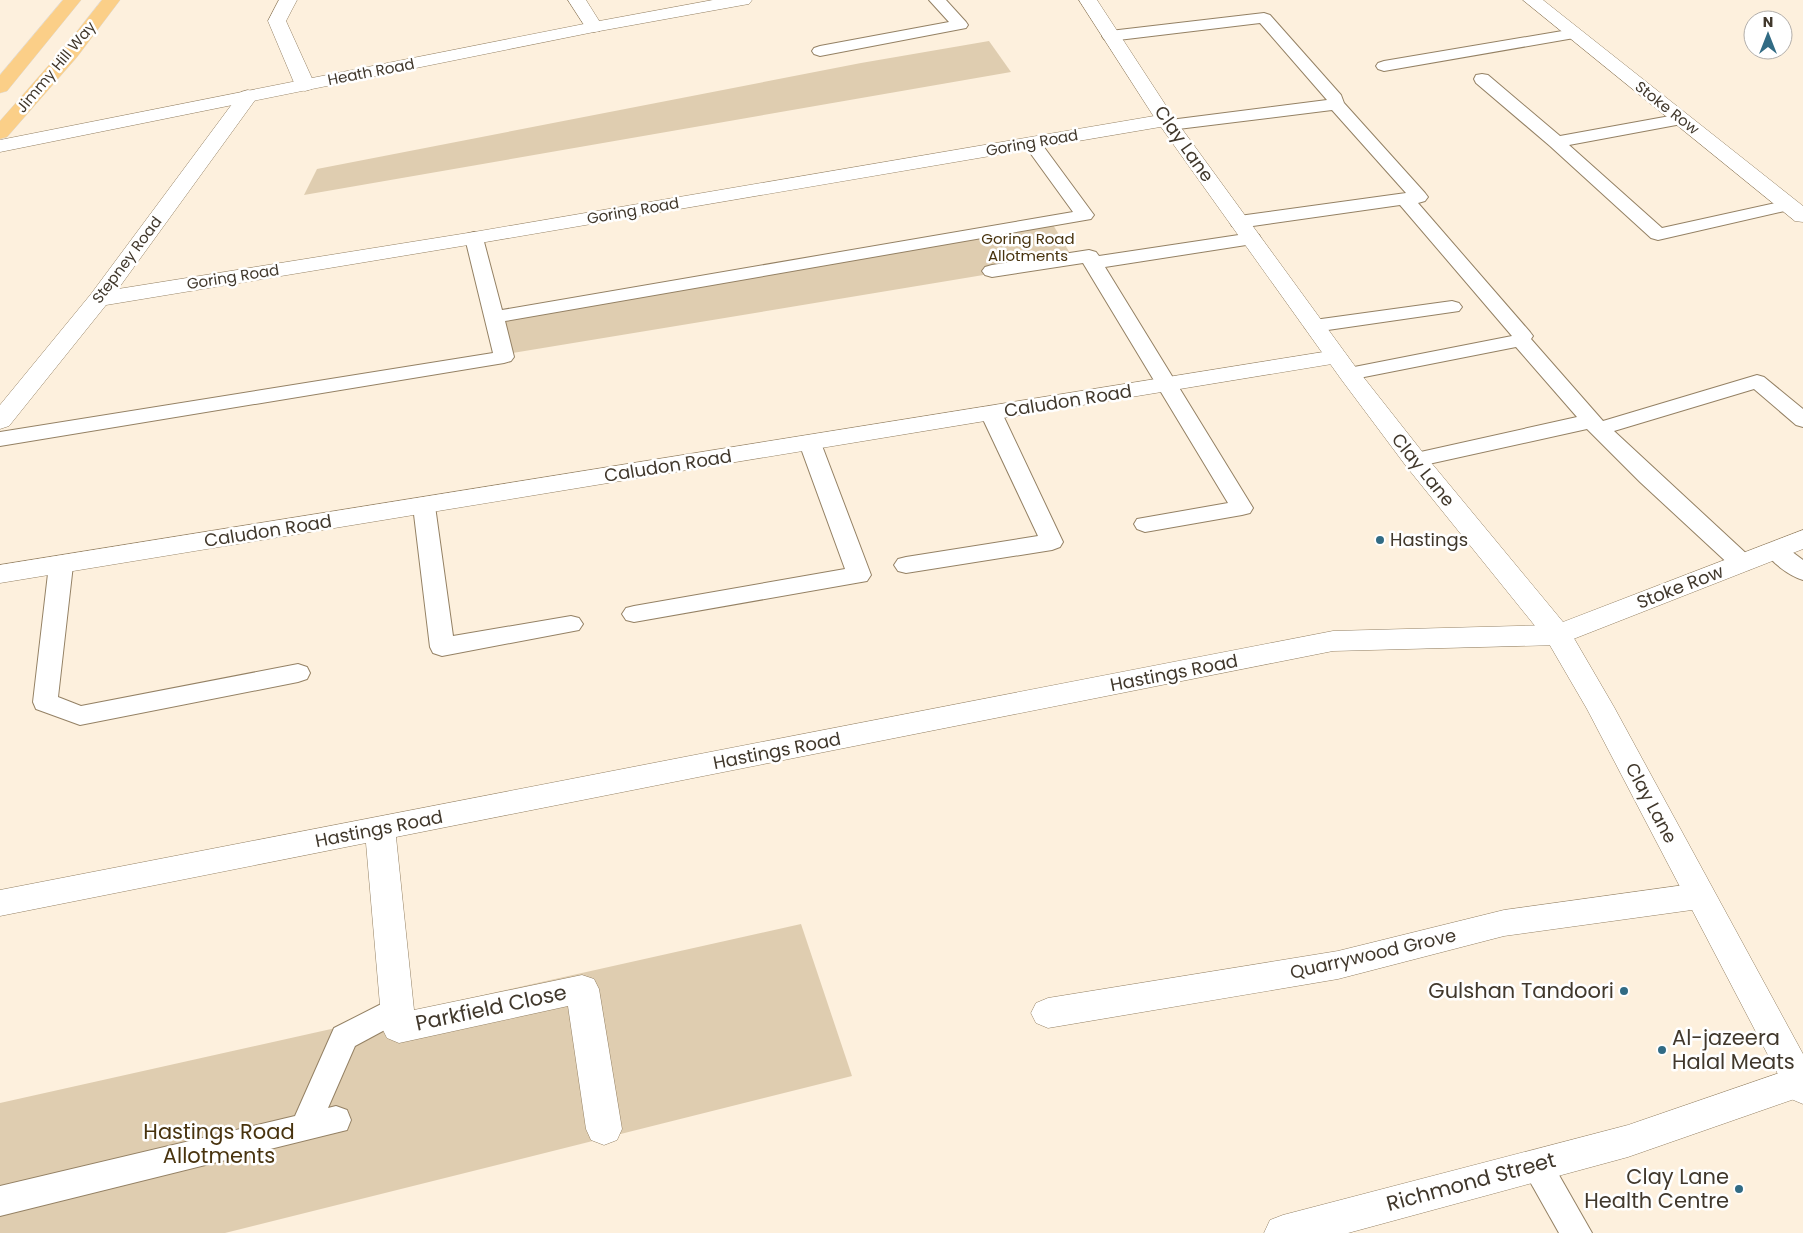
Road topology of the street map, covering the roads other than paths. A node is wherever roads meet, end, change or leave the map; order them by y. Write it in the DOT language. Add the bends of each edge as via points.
graph roads {
  1 [pos="72,0"];
  2 [pos="111,0"];
  3 [pos="288,0"];
  4 [pos="577,0"];
  5 [pos="743,0"];
  6 [pos="937,0"];
  7 [pos="1088,0"];
  8 [pos="1532,0"];
  9 [pos="594,27"];
  10 [pos="1574,34"];
  11 [pos="1110,36"];
  12 [pos="820,51"];
  13 [pos="1384,66"];
  14 [pos="1482,80"];
  15 [pos="305,85"];
  16 [pos="0,87"];
  17 [pos="248,96"];
  18 [pos="1336,104"];
  19 [pos="1681,119"];
  20 [pos="1168,123"];
  21 [pos="0,133"];
  22 [pos="1556,142"];
  23 [pos="1032,143"];
  24 [pos="0,146"];
  25 [pos="1405,199"];
  26 [pos="1796,210"];
  27 [pos="1239,222"];
  28 [pos="474,238"];
  29 [pos="1252,239"];
  30 [pos="1093,263"];
  31 [pos="992,271"];
  32 [pos="99,299"];
  33 [pos="1452,306"];
  34 [pos="494,317"];
  35 [pos="1314,326"];
  36 [pos="1521,340"];
  37 [pos="1342,365"];
  38 [pos="1166,384"];
  39 [pos="991,413"];
  40 [pos="0,420"];
  41 [pos="1803,420"];
  42 [pos="1595,425"];
  43 [pos="0,439"];
  44 [pos="810,443"];
  45 [pos="1415,460"];
  46 [pos="424,506"];
  47 [pos="1145,524"];
  48 [pos="1803,539"];
  49 [pos="1775,550"];
  50 [pos="1742,563"];
  51 [pos="61,565"];
  52 [pos="906,565"];
  53 [pos="1803,572"];
  54 [pos="0,574"];
  55 [pos="634,614"];
  56 [pos="571,624"];
  57 [pos="1558,635"];
  58 [pos="298,673"];
  59 [pos="380,829"];
  60 [pos="1699,896"];
  61 [pos="0,903"];
  62 [pos="397,1010"];
  63 [pos="1048,1013"];
  64 [pos="1802,1084"];
  65 [pos="336,1120"];
  66 [pos="305,1127"];
  67 [pos="604,1129"];
  68 [pos="1536,1164"];
  69 [pos="0,1200"];
  70 [pos="1283,1233"];
  71 [pos="1576,1233"];
  1 -- 16 [label="highway, Jimmy Hill Way"];
  2 -- 21 [label="highway, Jimmy Hill Way" via="70,54"];
  3 -- 15 [label="street" via="277,22"];
  4 -- 9 [label="street"];
  5 -- 9 [label="street, Heath Road"];
  6 -- 12 [label="lane" via="960,25"];
  7 -- 11 [label="street, Clay Lane"];
  8 -- 10 [label="street, Stoke Row"];
  9 -- 15 [label="street, Heath Road"];
  10 -- 13 [label="lane"];
  10 -- 19 [label="street, Stoke Row"];
  11 -- 18 [label="lane" via="1259,12"];
  11 -- 20 [label="street, Clay Lane"];
  14 -- 22 [label="lane"];
  15 -- 17 [label="street, Heath Road"];
  17 -- 24 [label="street, Heath Road"];
  17 -- 32 [label="street, Stepney Road"];
  18 -- 20 [label="lane"];
  18 -- 25 [label="lane" via="1419,197"];
  19 -- 22 [label="lane"];
  19 -- 26 [label="street, Stoke Row"];
  20 -- 23 [label="street, Goring Road"];
  20 -- 27 [label="street, Clay Lane"];
  22 -- 26 [label="lane" via="1658,234"];
  23 -- 28 [label="street, Goring Road"];
  23 -- 34 [label="lane" via="1085,215"];
  25 -- 27 [label="lane"];
  25 -- 36 [label="lane" via="1523,336"];
  27 -- 29 [label="street, Clay Lane"];
  28 -- 32 [label="street, Goring Road"];
  28 -- 34 [label="lane"];
  29 -- 30 [label="lane"];
  29 -- 35 [label="street, Clay Lane"];
  30 -- 31 [label="lane" via="1090,256"];
  30 -- 38 [label="lane"];
  32 -- 40 [label="street, Stepney Road"];
  33 -- 35 [label="lane"];
  34 -- 43 [label="lane" via="504,357"];
  35 -- 37 [label="street, Clay Lane"];
  36 -- 37 [label="lane"];
  36 -- 42 [label="lane"];
  37 -- 38 [label="street, Caludon Road"];
  37 -- 45 [label="street, Clay Lane"];
  38 -- 39 [label="street, Caludon Road"];
  38 -- 47 [label="lane" via="1242,508"];
  39 -- 44 [label="street, Caludon Road"];
  39 -- 52 [label="lane" via="1052,542"];
  41 -- 42 [label="lane" via="1757,381"];
  42 -- 45 [label="lane"];
  42 -- 50 [label="lane"];
  44 -- 46 [label="street, Caludon Road"];
  44 -- 55 [label="lane" via="859,575"];
  45 -- 57 [label="street, Clay Lane"];
  46 -- 51 [label="street, Caludon Road"];
  46 -- 56 [label="lane" via="442,647"];
  48 -- 49 [label="street, Stoke Row"];
  49 -- 50 [label="street, Stoke Row"];
  49 -- 53 [label="lane"];
  50 -- 57 [label="street, Stoke Row"];
  51 -- 54 [label="street, Caludon Road"];
  51 -- 58 [label="lane" via="45,702 80,716"];
  57 -- 59 [label="street, Hastings Road" via="1333,641"];
  57 -- 60 [label="street, Clay Lane" via="1600,707"];
  59 -- 61 [label="street, Hastings Road"];
  59 -- 62 [label="street, Parkfield Close"];
  60 -- 63 [label="street, Quarrywood Grove" via="1504,923 1338,965"];
  60 -- 64 [label="street, Clay Lane"];
  62 -- 66 [label="lane" via="344,1038"];
  62 -- 67 [label="street, Parkfield Close" via="399,1028 582,989"];
  64 -- 68 [label="street, Richmond Street" via="1628,1141"];
  65 -- 66 [label="lane"];
  66 -- 69 [label="lane"];
  68 -- 70 [label="street, Richmond Street"];
  68 -- 71 [label="lane"];
}
